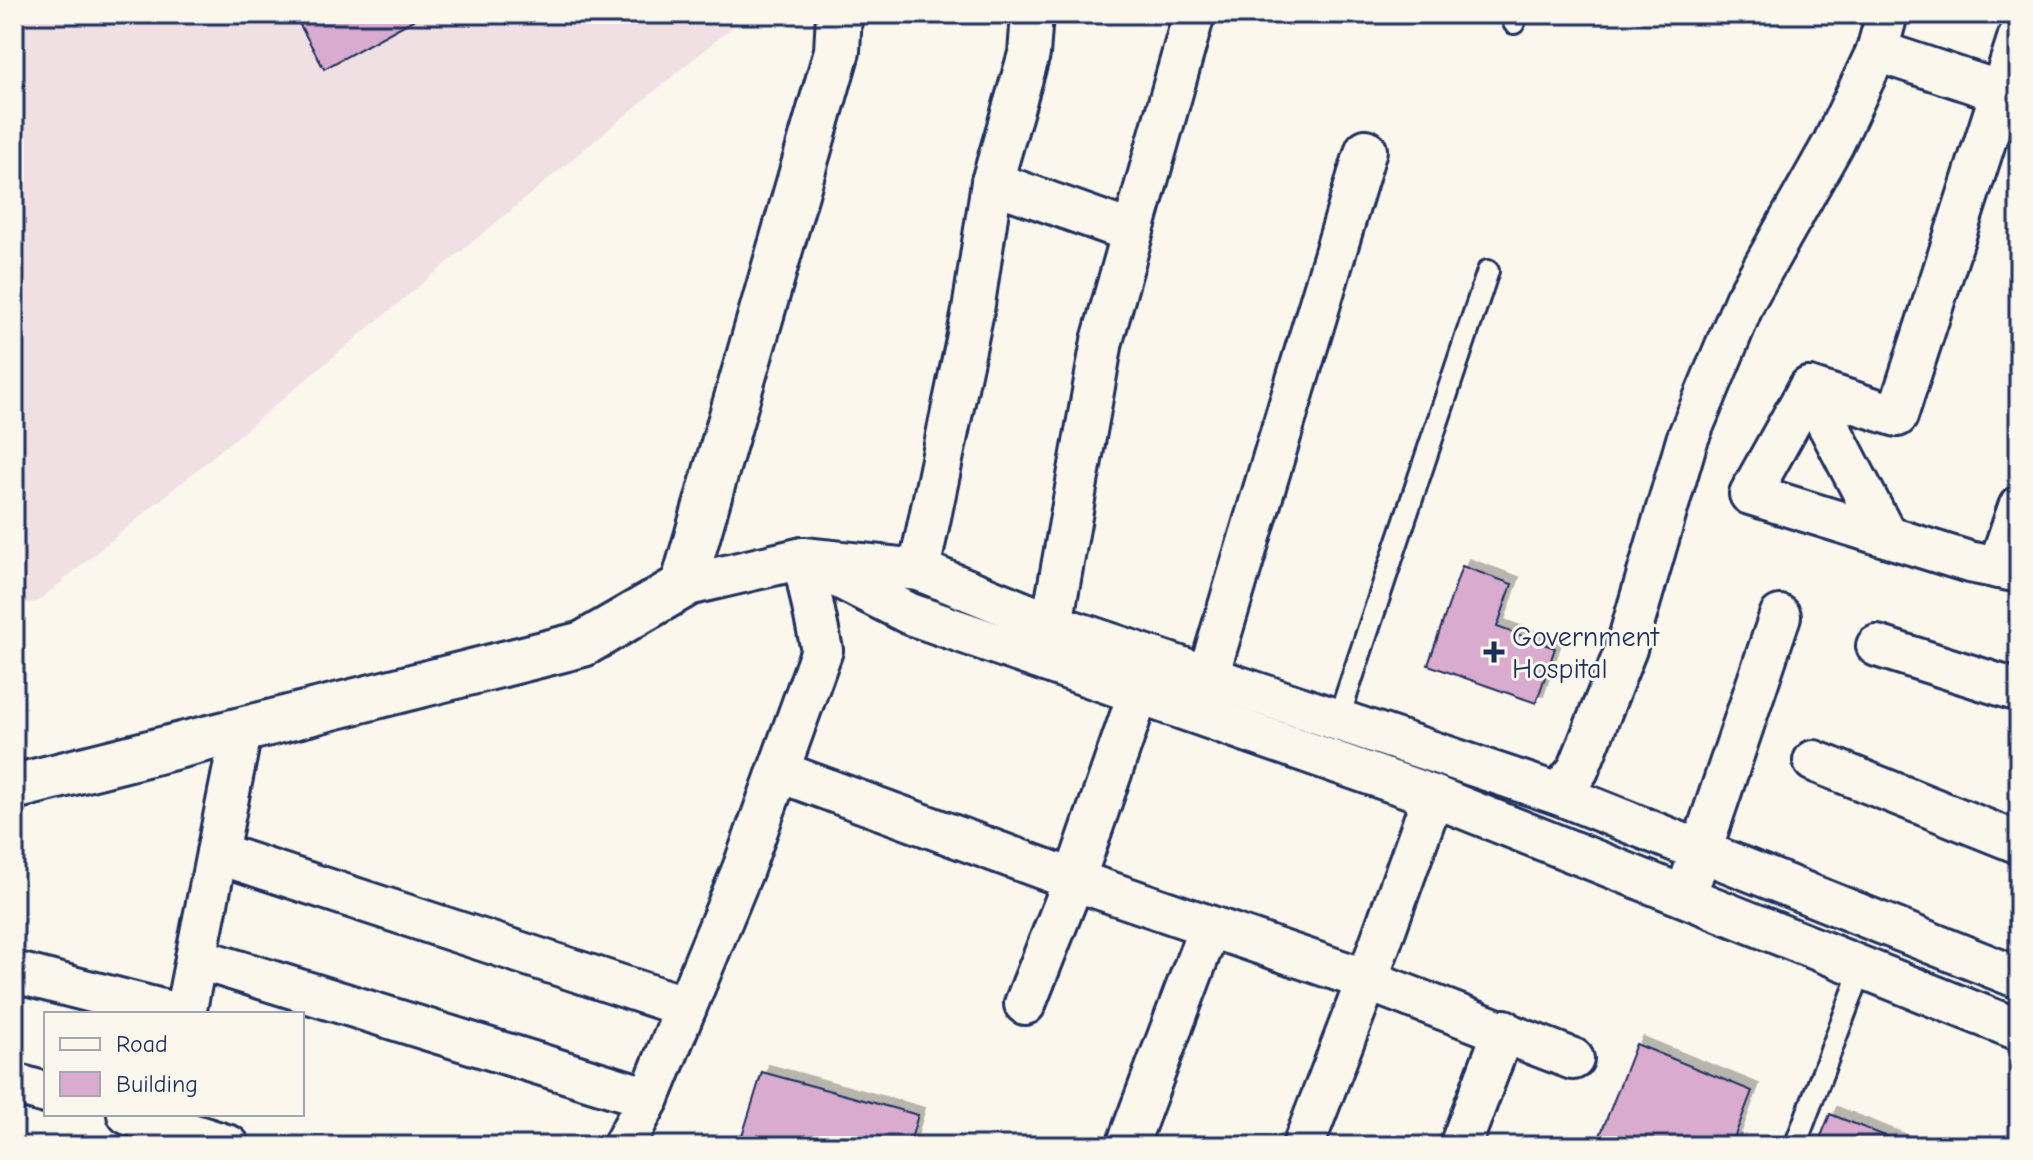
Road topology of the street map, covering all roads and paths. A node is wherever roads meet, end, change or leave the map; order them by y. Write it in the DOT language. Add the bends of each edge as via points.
graph roads {
  1 [pos="839,14"];
  2 [pos="1032,14"];
  3 [pos="1194,14"];
  4 [pos="1882,33"];
  5 [pos="2019,36"];
  6 [pos="2011,94"];
  7 [pos="1366,150"];
  8 [pos="992,182"];
  9 [pos="1132,232"];
  10 [pos="1488,271"];
  11 [pos="1809,388"];
  12 [pos="2019,507"];
  13 [pos="1886,536"];
  14 [pos="803,558"];
  15 [pos="919,570"];
  16 [pos="2009,570"];
  17 [pos="683,586"];
  18 [pos="1780,616"];
  19 [pos="1052,624"];
  20 [pos="1877,646"];
  21 [pos="1208,676"];
  22 [pos="2019,691"];
  23 [pos="1138,695"];
  24 [pos="1338,720"];
  25 [pos="241,732"];
  26 [pos="1814,761"];
  27 [pos="780,772"];
  28 [pos="14,787"];
  29 [pos="1558,794"];
  30 [pos="1433,796"];
  31 [pos="2019,843"];
  32 [pos="1702,851"];
  33 [pos="217,853"];
  34 [pos="1074,880"];
  35 [pos="1685,898"];
  36 [pos="1209,928"];
  37 [pos="196,958"];
  38 [pos="1862,968"];
  39 [pos="14,972"];
  40 [pos="2019,978"];
  41 [pos="1367,980"];
  42 [pos="1025,1004"];
  43 [pos="686,1007"];
  44 [pos="170,1012"];
  45 [pos="185,1012"];
  46 [pos="1504,1030"];
  47 [pos="2019,1030"];
  48 [pos="1573,1059"];
  49 [pos="14,1084"];
  50 [pos="44,1092"];
  51 [pos="649,1098"];
  52 [pos="154,1124"];
  53 [pos="229,1146"];
  54 [pos="623,1146"];
  55 [pos="1127,1146"];
  56 [pos="1303,1146"];
  57 [pos="1460,1146"];
  58 [pos="1795,1146"];
  1 -- 17 [label="street" via="837,51"];
  2 -- 8 [label="street" via="1029,54"];
  3 -- 9 [label="street"];
  4 -- 6 [label="street"];
  4 -- 29 [label="street" via="1833,144 1745,300 1687,440 1626,649 1578,770"];
  5 -- 6 [label="street"];
  6 -- 11 [label="street" via="1897,416"];
  7 -- 21 [label="street"];
  8 -- 9 [label="street"];
  8 -- 15 [label="street" via="973,311"];
  9 -- 19 [label="street" via="1102,341"];
  10 -- 24 [label="lane"];
  11 -- 13 [label="street"];
  11 -- 13 [label="street" via="1750,494"];
  12 -- 16 [label="street"];
  13 -- 16 [label="street"];
  14 -- 15 [label="street"];
  14 -- 17 [label="street"];
  14 -- 23 [label="street" via="910,614"];
  14 -- 27 [label="street" via="822,650"];
  15 -- 19 [label="street"];
  17 -- 25 [label="street" via="583,644"];
  18 -- 32 [label="street"];
  19 -- 21 [label="street"];
  20 -- 22 [label="street"];
  21 -- 24 [label="street"];
  23 -- 30 [label="street"];
  23 -- 34 [label="street"];
  24 -- 29 [label="street"];
  25 -- 28 [label="street"];
  25 -- 33 [label="street"];
  26 -- 31 [label="street"];
  27 -- 34 [label="street"];
  27 -- 43 [label="street"];
  29 -- 32 [label="street"];
  30 -- 35 [label="street"];
  30 -- 41 [label="street"];
  32 -- 35 [label="street"];
  32 -- 40 [label="street"];
  33 -- 37 [label="street"];
  33 -- 43 [label="street"];
  34 -- 36 [label="street"];
  34 -- 42 [label="street"];
  35 -- 38 [label="street"];
  36 -- 41 [label="street"];
  36 -- 55 [label="street"];
  37 -- 45 [label="street"];
  37 -- 51 [label="street"];
  38 -- 47 [label="street"];
  38 -- 58 [label="lane"];
  39 -- 44 [label="street"];
  41 -- 46 [label="street"];
  41 -- 56 [label="street"];
  43 -- 51 [label="street"];
  46 -- 48 [label="street"];
  46 -- 57 [label="street"];
  49 -- 50 [label="street"];
  51 -- 54 [label="street"];
  52 -- 53 [label="street"];
}
